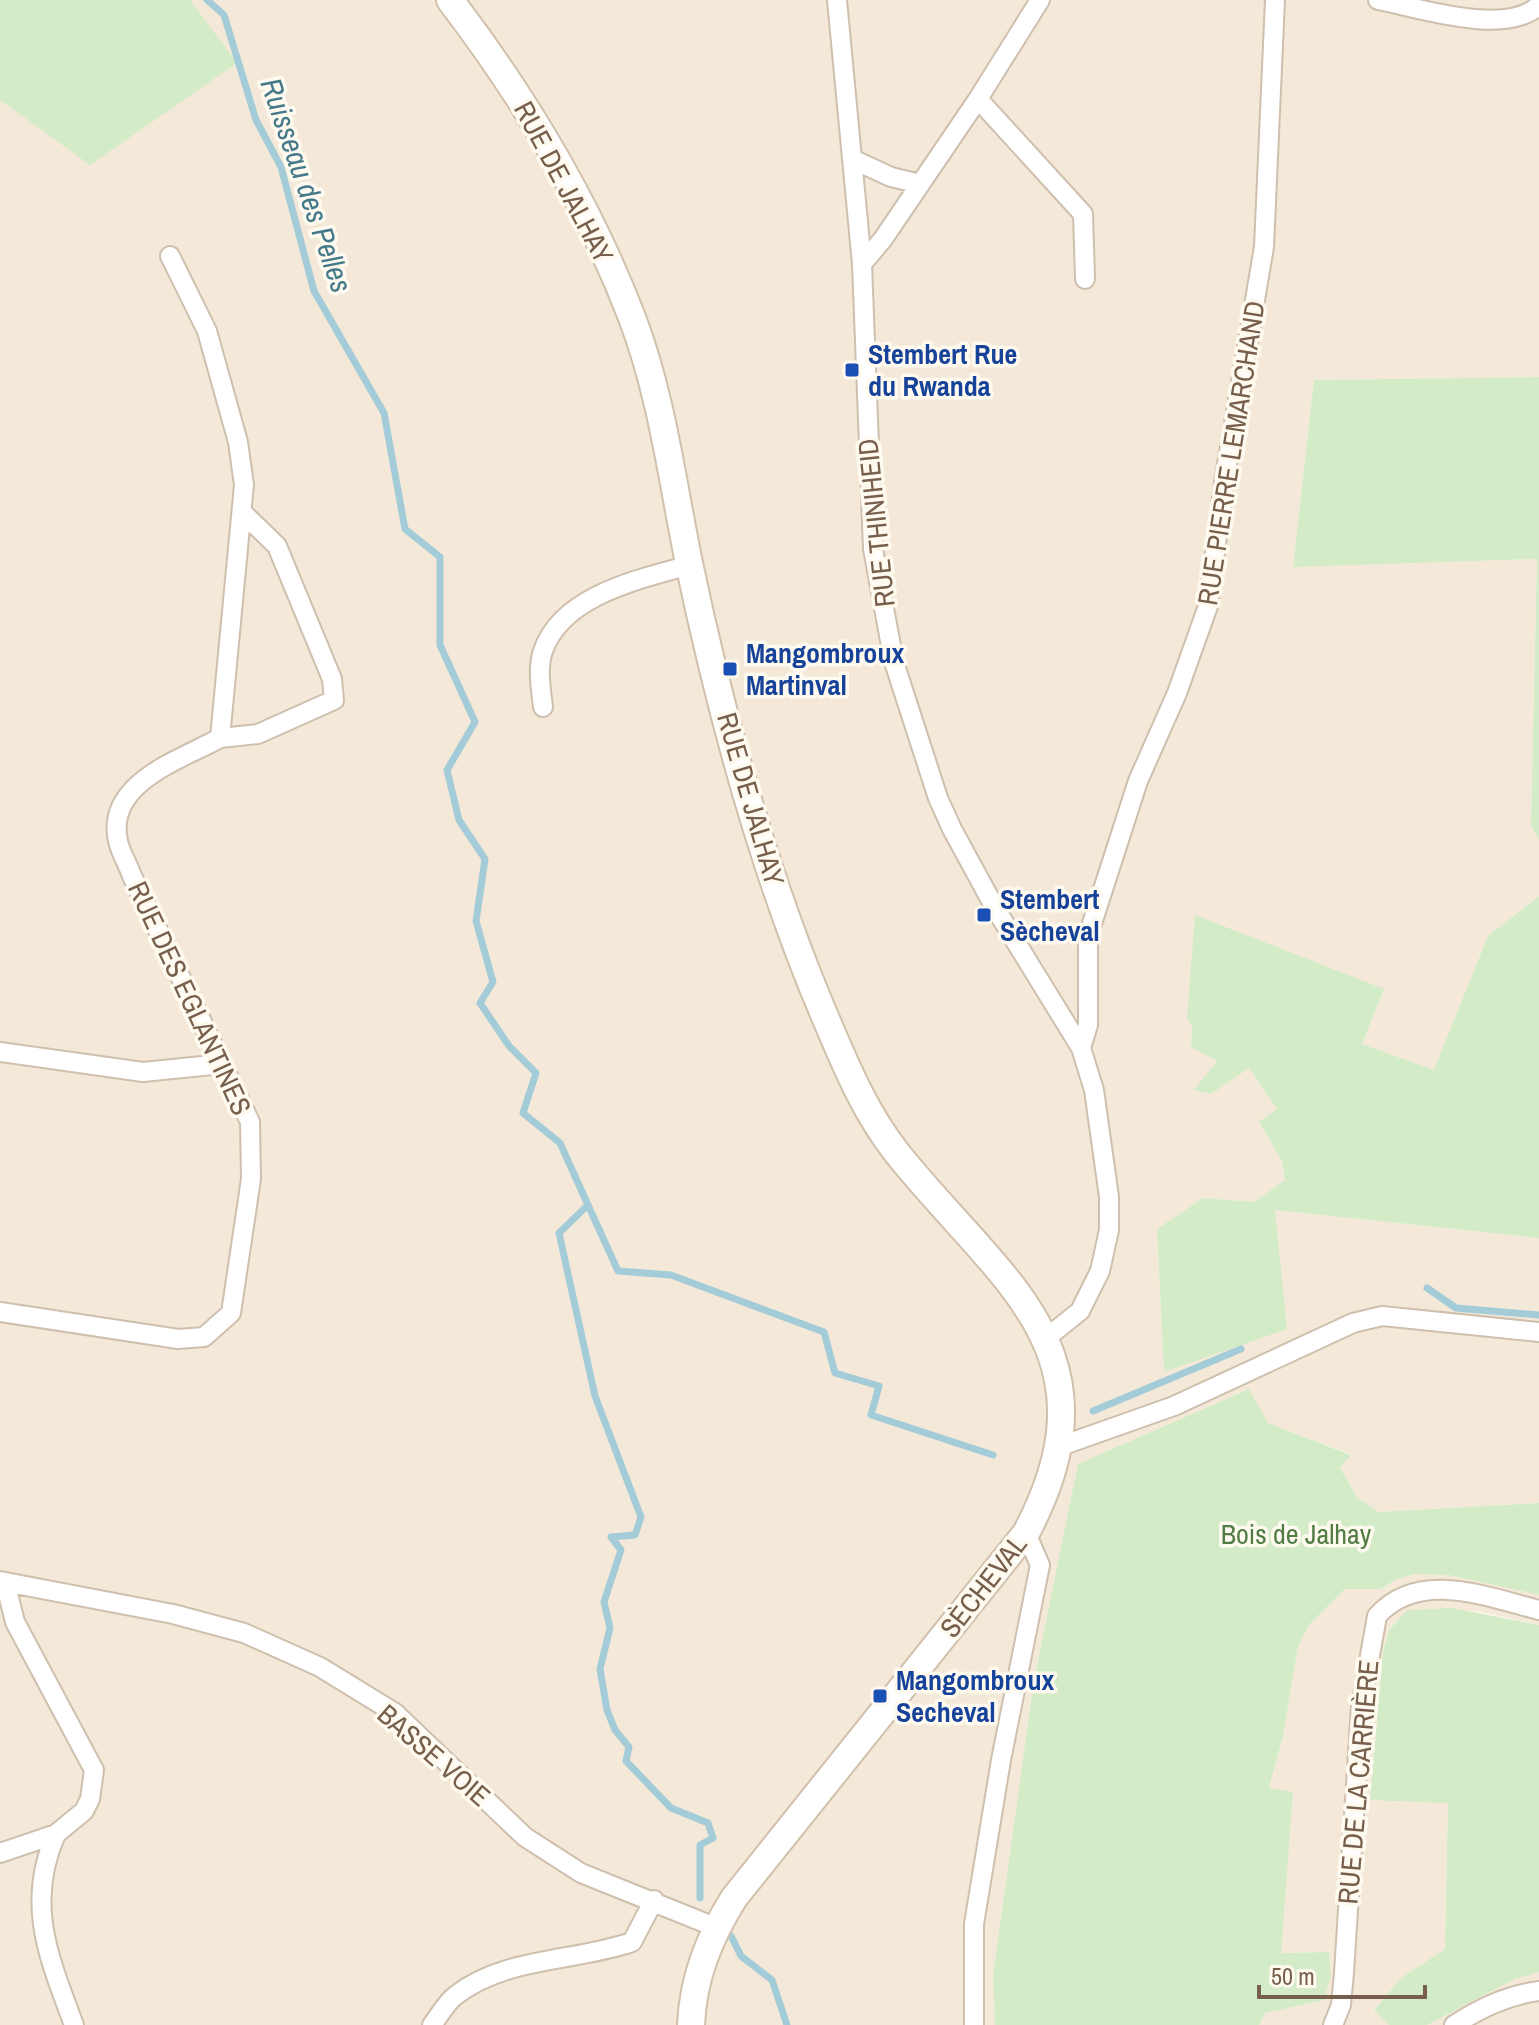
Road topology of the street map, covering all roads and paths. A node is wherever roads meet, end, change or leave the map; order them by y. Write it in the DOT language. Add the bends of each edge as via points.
graph roads {
  1 [pos="450,0"];
  2 [pos="837,0"];
  3 [pos="1040,0"];
  4 [pos="1275,0"];
  5 [pos="1378,0"];
  6 [pos="1539,5"];
  7 [pos="978,99"];
  8 [pos="852,159"];
  9 [pos="920,184"];
  10 [pos="170,256"];
  11 [pos="862,264"];
  12 [pos="1085,279"];
  13 [pos="243,513"];
  14 [pos="690,565"];
  15 [pos="543,707"];
  16 [pos="220,738"];
  17 [pos="1081,1048"];
  18 [pos="0,1052"];
  19 [pos="222,1064"];
  20 [pos="0,1312"];
  21 [pos="1534,1335"];
  22 [pos="1045,1339"];
  23 [pos="1058,1447"];
  24 [pos="1026,1533"];
  25 [pos="3,1581"];
  26 [pos="1539,1610"];
  27 [pos="56,1834"];
  28 [pos="0,1853"];
  29 [pos="654,1900"];
  30 [pos="715,1927"];
  31 [pos="1539,1991"];
  32 [pos="74,2025"];
  33 [pos="432,2025"];
  34 [pos="691,2025"];
  35 [pos="974,2025"];
  36 [pos="1333,2025"];
  37 [pos="1454,2025"];
  1 -- 14 [label="main road, RUE DE JALHAY" via="554,153 633,319 655,388"];
  2 -- 8 [label="street, RUE THINIHEID"];
  3 -- 7 [label="street"];
  4 -- 17 [label="street, RUE PIERRE LEMARCHAND" via="1264,247 1208,606 1138,781 1096,907 1088,936 1088,1025"];
  5 -- 6 [label="street" via="1489,20 1517,19"];
  7 -- 9 [label="street"];
  7 -- 12 [label="street" via="1083,214"];
  8 -- 9 [label="street"];
  8 -- 11 [label="street, RUE THINIHEID"];
  9 -- 11 [label="street"];
  10 -- 13 [label="street" via="207,331 220,376 238,442"];
  11 -- 17 [label="street, RUE THINIHEID" via="873,549 894,662 952,829"];
  13 -- 16 [label="street"];
  13 -- 16 [label="street, RUE DES EGLANTINES" via="277,546 332,679 334,700 258,734"];
  14 -- 15 [label="street" via="631,582 586,603 559,625 543,651"];
  14 -- 22 [label="main road, RUE DE JALHAY" via="768,864 850,1075 894,1148 1018,1288"];
  16 -- 19 [label="street, RUE DES EGLANTINES" via="143,780 126,795 116,817 118,841 132,876"];
  17 -- 22 [label="street, RUE PIERRE LEMARCHAND" via="1094,1090 1109,1230 1100,1271 1080,1311"];
  18 -- 19 [label="street" via="143,1072"];
  19 -- 20 [label="street, RUE DES EGLANTINES" via="250,1122 252,1150 231,1313 204,1337 178,1339"];
  21 -- 23 [label="street" via="1382,1316 1353,1323 1174,1406"];
  22 -- 23 [label="main road, RUE DE JALHAY" via="1062,1394"];
  23 -- 24 [label="main road, SÈCHEVAL" via="1047,1493"];
  24 -- 30 [label="main road, SÈCHEVAL"];
  24 -- 35 [label="street" via="1040,1565 974,1924"];
  25 -- 27 [label="street" via="15,1622 94,1770 84,1811"];
  25 -- 29 [label="street, BASSE VOIE" via="244,1633 320,1667 395,1713 525,1837 581,1873"];
  26 -- 36 [label="street, RUE DE LA CARRIÈRE" via="1432,1589 1401,1596 1377,1616 1361,1706 1344,1973"];
  27 -- 28 [label="street"];
  27 -- 32 [label="street" via="43,1864 43,1941"];
  29 -- 30 [label="street, BASSE VOIE"];
  29 -- 33 [label="street" via="632,1942 488,1974 452,1997"];
  30 -- 34 [label="main road, SÈCHEVAL" via="692,1995"];
  31 -- 37 [label="street" via="1481,2008"];
}
